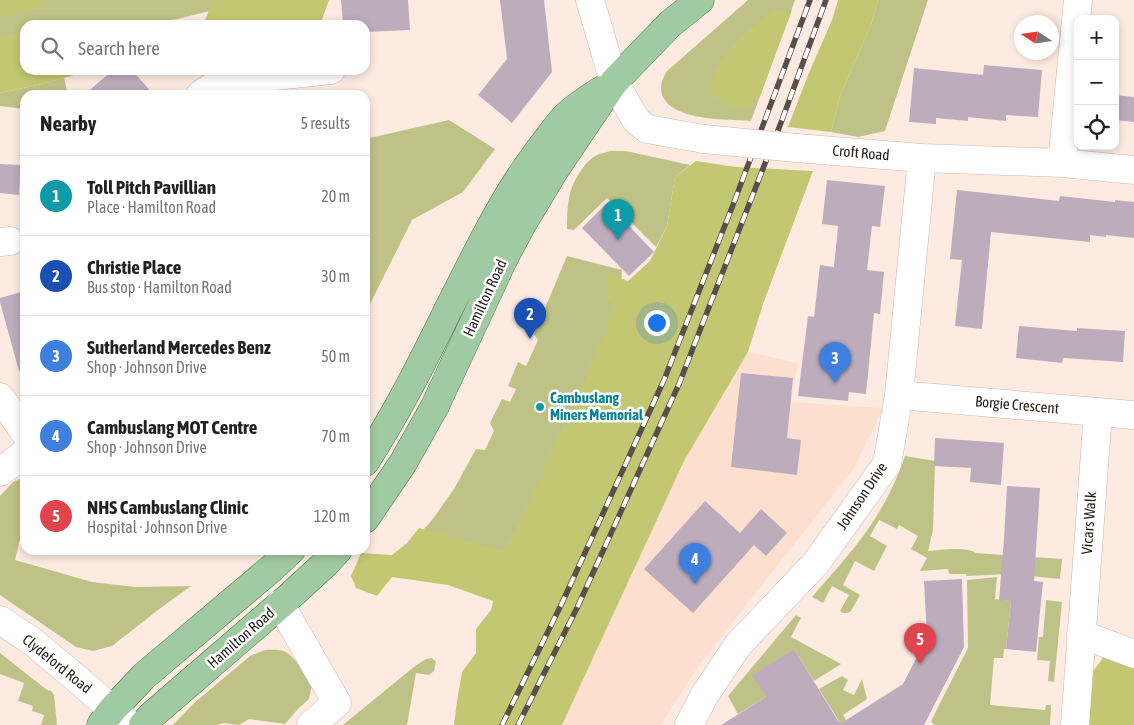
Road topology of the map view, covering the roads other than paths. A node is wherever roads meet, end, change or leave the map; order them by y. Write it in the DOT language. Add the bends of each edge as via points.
graph roads {
  1 [pos="590,0"];
  2 [pos="700,0"];
  3 [pos="1078,0"];
  4 [pos="319,75"];
  5 [pos="614,82"];
  6 [pos="297,84"];
  7 [pos="207,90"];
  8 [pos="922,158"];
  9 [pos="1062,163"];
  10 [pos="1134,170"];
  11 [pos="899,396"];
  12 [pos="0,397"];
  13 [pos="1098,412"];
  14 [pos="1134,415"];
  15 [pos="20,426"];
  16 [pos="370,454"];
  17 [pos="20,457"];
  18 [pos="0,472"];
  19 [pos="370,512"];
  20 [pos="286,555"];
  21 [pos="333,555"];
  22 [pos="280,604"];
  23 [pos="0,620"];
  24 [pos="1081,634"];
  25 [pos="1134,654"];
  26 [pos="115,720"];
  27 [pos="143,725"];
  28 [pos="311,725"];
  29 [pos="689,725"];
  30 [pos="1075,725"];
  1 -- 5 [label="street, Croft Road"];
  2 -- 5 [label="main road, Hamilton Road" via="670,24"];
  3 -- 9 [label="street"];
  4 -- 6 [label="street"];
  5 -- 8 [label="street, Croft Road, bridge" via="636,120 647,129 704,139"];
  5 -- 16 [label="main road, Hamilton Road" via="565,117 525,169 478,250 395,414"];
  5 -- 19 [label="main road, Hamilton Road" via="520,226 434,406"];
  6 -- 7 [label="street" via="219,82"];
  8 -- 9 [label="street, Croft Road"];
  8 -- 11 [label="street, Johnson Drive"];
  9 -- 10 [label="street, Croft Road"];
  11 -- 13 [label="street, Borgie Crescent"];
  11 -- 29 [label="street, Johnson Drive" via="887,464 816,563 738,645"];
  12 -- 15 [label="street"];
  13 -- 14 [label="street, Borgie Crescent"];
  13 -- 24 [label="street, Vicars Walk"];
  17 -- 18 [label="street"];
  20 -- 26 [label="main road" via="144,676"];
  21 -- 22 [label="main road, Hamilton Road"];
  22 -- 27 [label="main road, Hamilton Road"];
  22 -- 28 [label="street" via="337,702"];
  23 -- 26 [label="street, Clydeford Road" via="33,642 83,684"];
  24 -- 25 [label="street"];
  24 -- 30 [label="street, Vicars Walk"];
}
